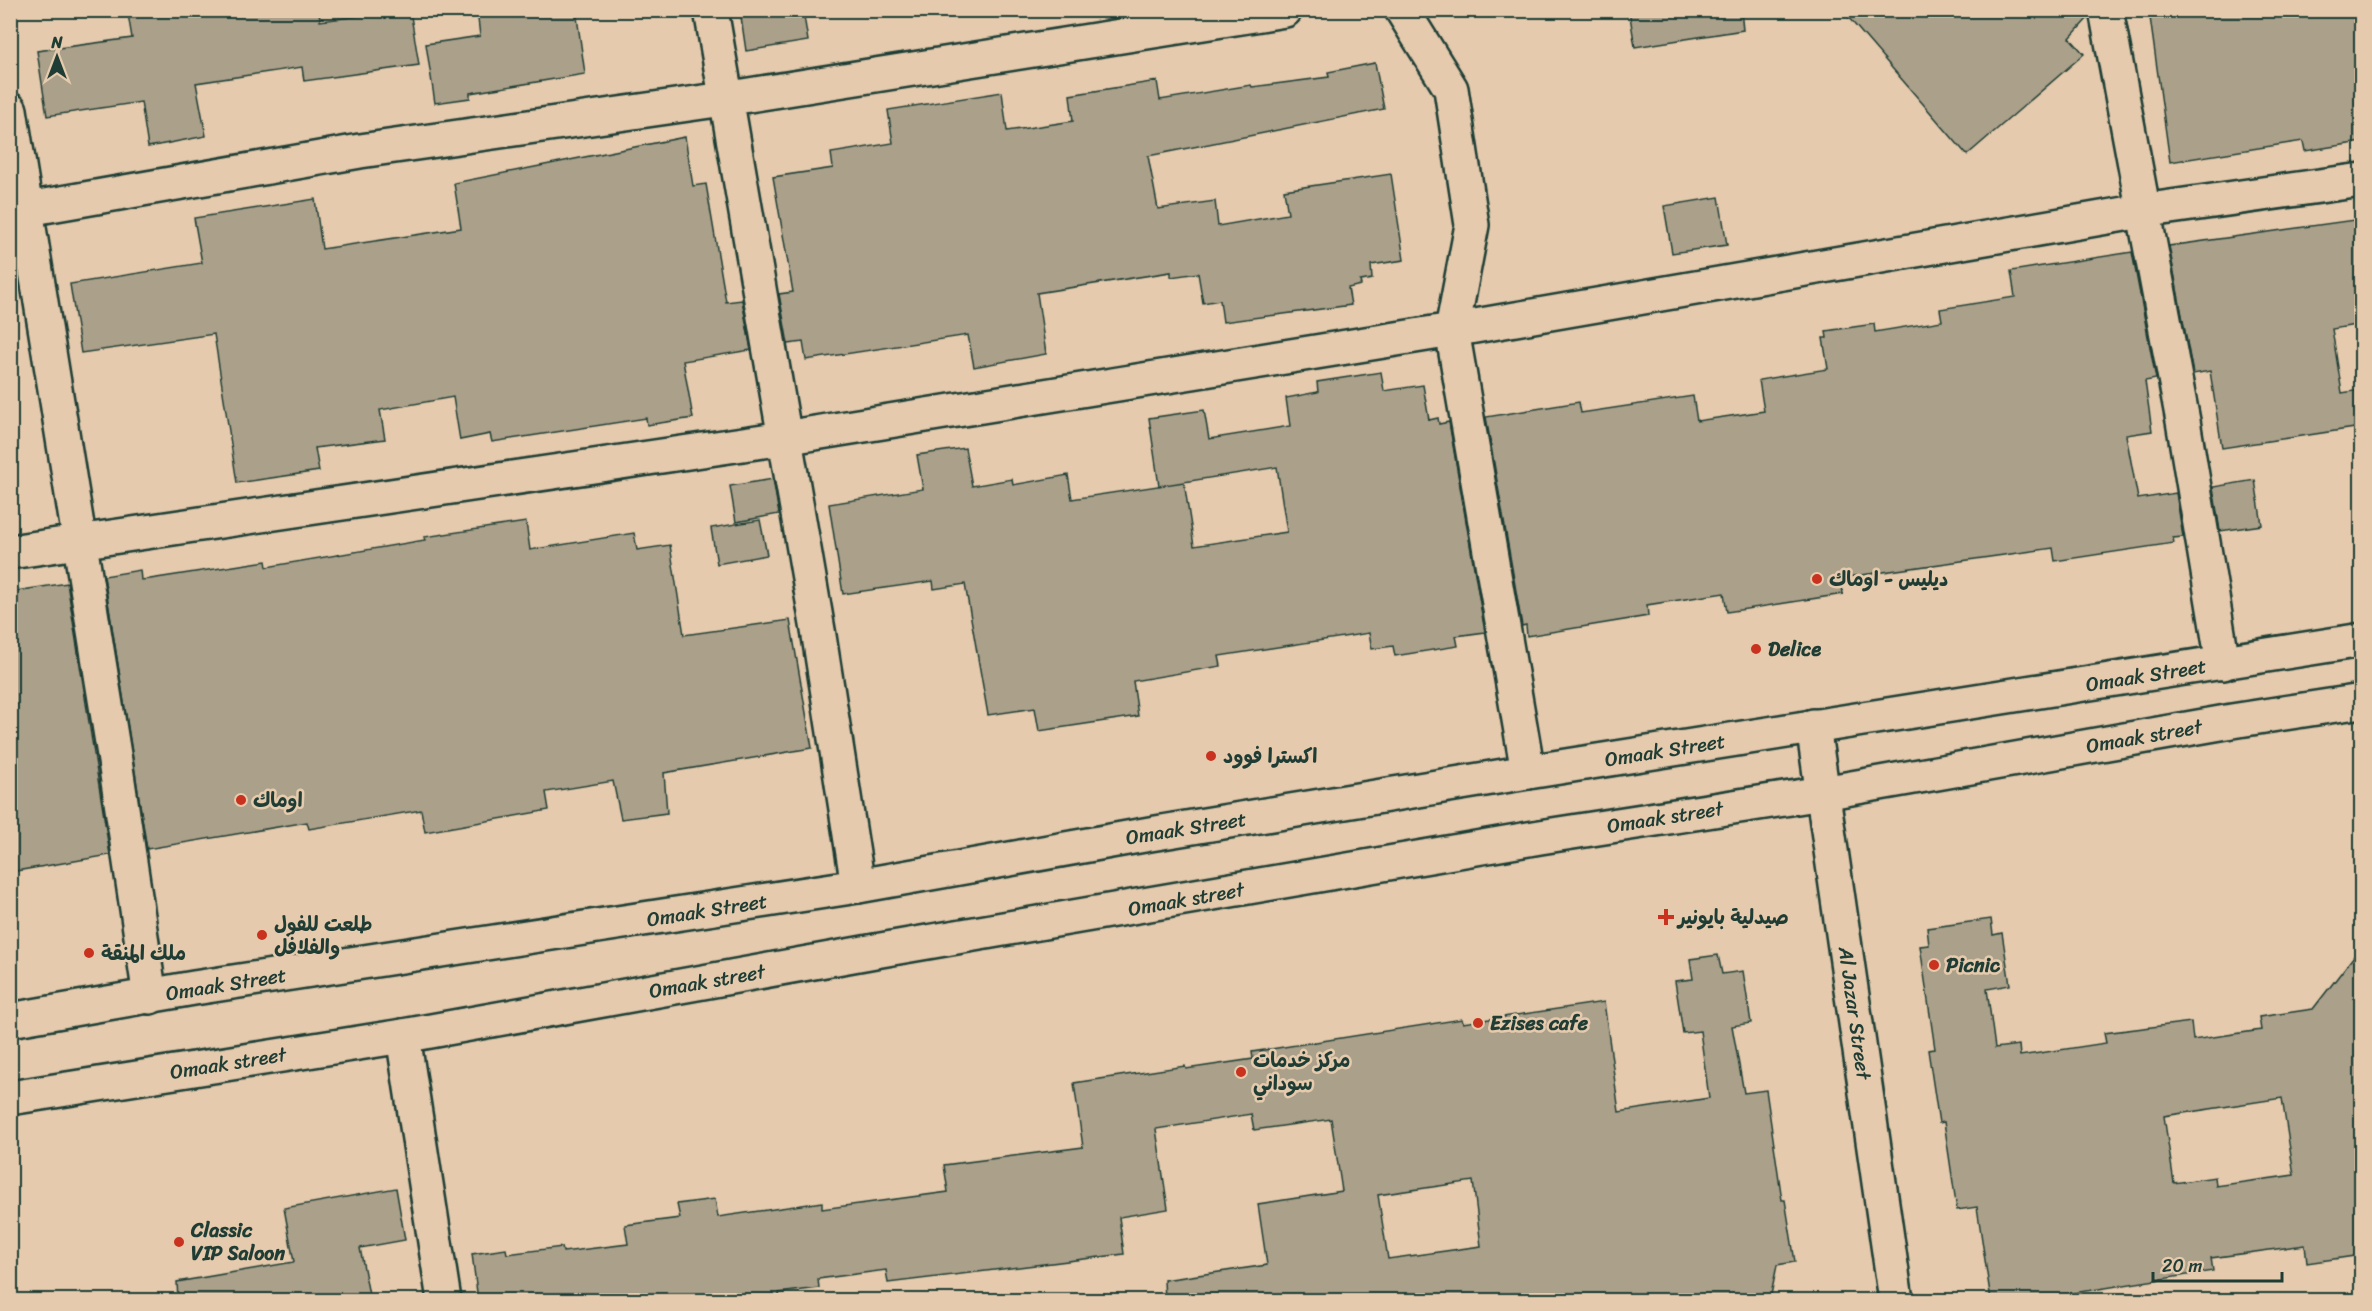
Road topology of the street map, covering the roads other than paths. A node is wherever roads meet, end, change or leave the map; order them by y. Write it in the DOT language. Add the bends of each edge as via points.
graph roads {
  1 [pos="711,10"];
  2 [pos="1285,10"];
  3 [pos="1402,10"];
  4 [pos="2106,10"];
  5 [pos="724,99"];
  6 [pos="10,110"];
  7 [pos="2361,180"];
  8 [pos="19,211"];
  9 [pos="2142,211"];
  10 [pos="1452,330"];
  11 [pos="784,438"];
  12 [pos="78,544"];
  13 [pos="10,552"];
  14 [pos="2361,640"];
  15 [pos="2223,663"];
  16 [pos="2361,701"];
  17 [pos="1813,726"];
  18 [pos="1528,772"];
  19 [pos="1823,793"];
  20 [pos="858,886"];
  21 [pos="150,997"];
  22 [pos="10,1020"];
  23 [pos="403,1036"];
  24 [pos="10,1098"];
  25 [pos="444,1300"];
  26 [pos="1896,1300"];
  1 -- 5 [label="street"];
  2 -- 5 [label="street"];
  3 -- 10 [label="street" via="1451,88 1472,225"];
  4 -- 9 [label="street"];
  5 -- 8 [label="street" via="360,151"];
  5 -- 11 [label="street"];
  6 -- 8 [label="street"];
  7 -- 9 [label="street"];
  8 -- 12 [label="street"];
  9 -- 10 [label="street"];
  9 -- 15 [label="street" via="2183,421"];
  10 -- 11 [label="street"];
  10 -- 18 [label="street"];
  11 -- 12 [label="street"];
  11 -- 20 [label="street"];
  12 -- 13 [label="street"];
  12 -- 21 [label="street"];
  14 -- 15 [label="street, Omaak Street"];
  15 -- 17 [label="street, Omaak Street"];
  16 -- 19 [label="street, Omaak street"];
  17 -- 18 [label="street, Omaak Street"];
  17 -- 19 [label="street, Al Jazar Street"];
  18 -- 20 [label="street, Omaak Street"];
  19 -- 23 [label="street, Omaak street" via="1540,837"];
  19 -- 26 [label="street, Al Jazar Street"];
  20 -- 21 [label="street, Omaak Street"];
  21 -- 22 [label="street, Omaak Street"];
  23 -- 24 [label="street, Omaak street"];
  23 -- 25 [label="street"];
}
